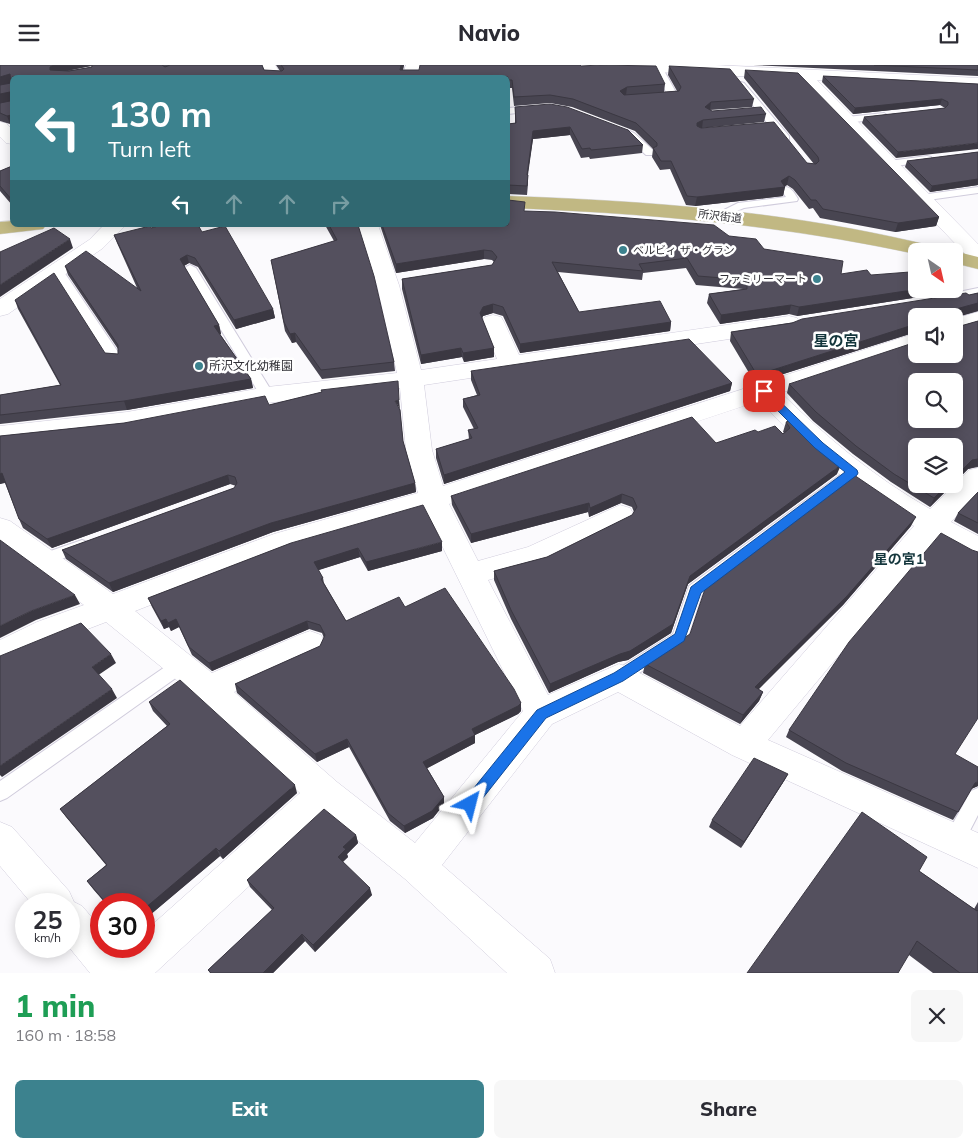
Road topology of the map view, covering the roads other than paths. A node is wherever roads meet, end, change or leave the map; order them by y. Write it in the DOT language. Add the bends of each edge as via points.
graph roads {
  1 [pos="614,65"];
  2 [pos="894,65"];
  3 [pos="658,67"];
  4 [pos="730,71"];
  5 [pos="801,74"];
  6 [pos="905,80"];
  7 [pos="978,83"];
  8 [pos="645,98"];
  9 [pos="542,109"];
  10 [pos="510,111"];
  11 [pos="894,115"];
  12 [pos="847,120"];
  13 [pos="0,127"];
  14 [pos="614,128"];
  15 [pos="10,137"];
  16 [pos="793,147"];
  17 [pos="650,153"];
  18 [pos="938,158"];
  19 [pos="889,164"];
  20 [pos="786,190"];
  21 [pos="978,190"];
  22 [pos="921,198"];
  23 [pos="510,203"];
  24 [pos="717,216"];
  25 [pos="114,227"];
  26 [pos="369,227"];
  27 [pos="908,246"];
  28 [pos="978,256"];
  29 [pos="963,259"];
  30 [pos="978,263"];
  31 [pos="190,268"];
  32 [pos="58,271"];
  33 [pos="978,292"];
  34 [pos="936,300"];
  35 [pos="0,309"];
  36 [pos="978,319"];
  37 [pos="492,322"];
  38 [pos="793,322"];
  39 [pos="963,324"];
  40 [pos="908,343"];
  41 [pos="115,358"];
  42 [pos="511,364"];
  43 [pos="411,379"];
  44 [pos="764,391"];
  45 [pos="267,395"];
  46 [pos="0,435"];
  47 [pos="853,473"];
  48 [pos="978,477"];
  49 [pos="433,499"];
  50 [pos="620,515"];
  51 [pos="932,524"];
  52 [pos="0,528"];
  53 [pos="100,539"];
  54 [pos="978,549"];
  55 [pos="44,559"];
  56 [pos="471,574"];
  57 [pos="110,608"];
  58 [pos="310,644"];
  59 [pos="0,654"];
  60 [pos="181,665"];
  61 [pos="619,677"];
  62 [pos="208,689"];
  63 [pos="541,714"];
  64 [pos="744,745"];
  65 [pos="0,792"];
  66 [pos="325,793"];
  67 [pos="978,797"];
  68 [pos="0,839"];
  69 [pos="966,846"];
  70 [pos="418,867"];
  71 [pos="47,893"];
  72 [pos="80,932"];
  73 [pos="115,973"];
  74 [pos="127,973"];
  75 [pos="536,973"];
  1 -- 3 [label="street"];
  2 -- 6 [label="street"];
  3 -- 4 [label="street"];
  3 -- 8 [label="lane" via="673,96"];
  4 -- 5 [label="street"];
  4 -- 16 [label="lane" via="757,111"];
  5 -- 6 [label="street"];
  5 -- 12 [label="street"];
  6 -- 7 [label="street"];
  9 -- 10 [label="lane"];
  11 -- 12 [label="lane"];
  12 -- 19 [label="street"];
  13 -- 15 [label="street"];
  14 -- 17 [label="lane" via="632,135"];
  18 -- 19 [label="lane"];
  19 -- 22 [label="street"];
  20 -- 24 [label="lane" via="793,199 742,205"];
  21 -- 22 [label="lane"];
  22 -- 28 [label="street"];
  23 -- 24 [label="main road, 所沢街道" via="606,205"];
  24 -- 27 [label="main road, 所沢街道"];
  25 -- 32 [label="street" via="96,245"];
  26 -- 43 [label="street" via="397,281"];
  29 -- 30 [label="main road"];
  31 -- 45 [label="lane"];
  32 -- 35 [label="street"];
  32 -- 41 [label="lane"];
  33 -- 34 [label="lane"];
  36 -- 39 [label="street"];
  37 -- 42 [label="street"];
  38 -- 42 [label="street"];
  40 -- 44 [label="street"];
  42 -- 43 [label="street"];
  43 -- 45 [label="street"];
  43 -- 49 [label="street" via="420,450"];
  44 -- 47 [label="street"];
  44 -- 49 [label="street"];
  45 -- 46 [label="street" via="127,421"];
  47 -- 51 [label="street"];
  47 -- 61 [label="lane" via="695,590 680,637"];
  48 -- 51 [label="street"];
  49 -- 56 [label="street"];
  49 -- 57 [label="street" via="284,542"];
  50 -- 56 [label="street" via="536,556"];
  51 -- 54 [label="street"];
  51 -- 64 [label="street"];
  52 -- 55 [label="street"];
  53 -- 55 [label="lane"];
  55 -- 57 [label="street"];
  56 -- 63 [label="street"];
  57 -- 59 [label="street" via="48,631"];
  57 -- 60 [label="street"];
  58 -- 62 [label="street"];
  60 -- 62 [label="street"];
  60 -- 65 [label="lane"];
  61 -- 63 [label="street"];
  61 -- 64 [label="street"];
  62 -- 66 [label="street"];
  63 -- 70 [label="street"];
  64 -- 69 [label="street"];
  66 -- 70 [label="street"];
  66 -- 74 [label="street"];
  67 -- 69 [label="lane"];
  68 -- 71 [label="street"];
  70 -- 75 [label="street"];
  72 -- 73 [label="street"];
}
